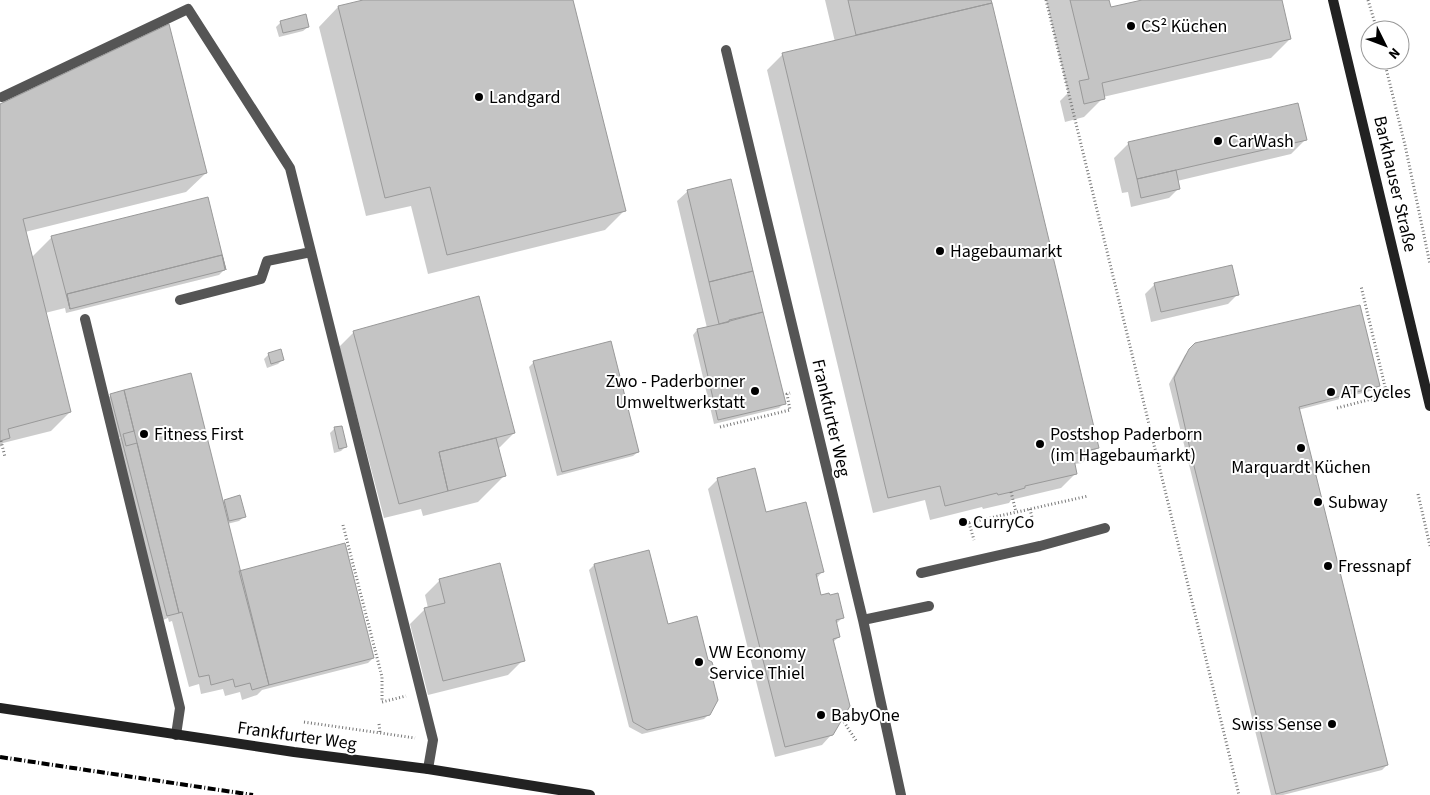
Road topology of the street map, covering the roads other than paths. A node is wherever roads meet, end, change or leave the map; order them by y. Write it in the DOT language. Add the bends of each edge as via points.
graph roads {
  1 [pos="1333,0"];
  2 [pos="726,50"];
  3 [pos="2,96"];
  4 [pos="311,252"];
  5 [pos="180,300"];
  6 [pos="85,320"];
  7 [pos="1430,406"];
  8 [pos="1105,528"];
  9 [pos="921,573"];
  10 [pos="929,606"];
  11 [pos="862,620"];
  12 [pos="0,708"];
  13 [pos="176,735"];
  14 [pos="428,769"];
  15 [pos="572,793"];
  16 [pos="590,795"];
  17 [pos="901,795"];
  1 -- 7 [label="main road, Barkhauser Straße"];
  2 -- 11 [label="lane, Frankfurter Weg"];
  3 -- 4 [label="lane" via="188,9 290,168"];
  4 -- 5 [label="lane" via="267,261 261,280"];
  4 -- 14 [label="lane" via="433,740"];
  6 -- 13 [label="lane" via="180,708"];
  8 -- 9 [label="lane"];
  10 -- 11 [label="lane"];
  11 -- 17 [label="lane, Frankfurter Weg"];
  12 -- 13 [label="main road, Frankfurter Weg"];
  13 -- 14 [label="main road, Frankfurter Weg"];
  14 -- 15 [label="main road, Frankfurter Weg"];
  15 -- 16 [label="main road, Frankfurter Weg"];
}
